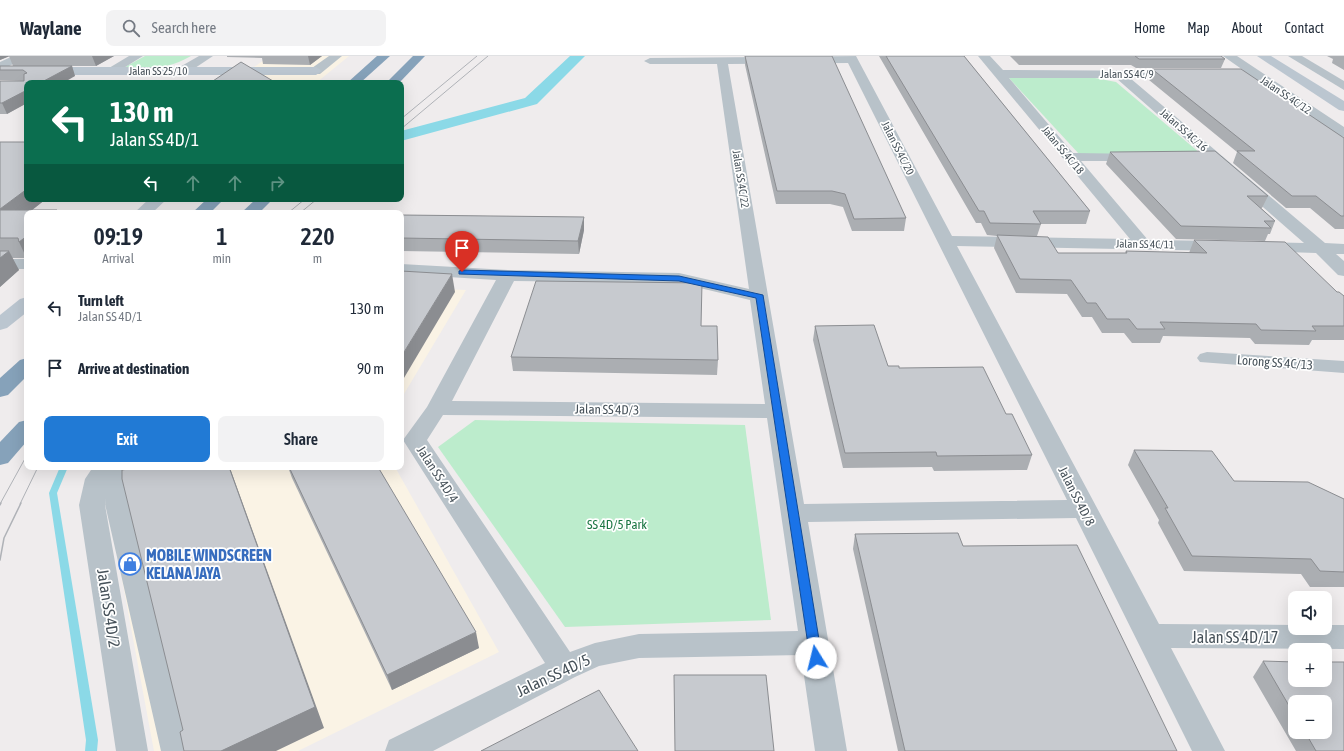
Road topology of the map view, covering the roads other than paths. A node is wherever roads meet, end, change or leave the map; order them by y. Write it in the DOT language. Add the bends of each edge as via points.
graph roads {
  1 [pos="22,56"];
  2 [pos="137,56"];
  3 [pos="207,56"];
  4 [pos="336,56"];
  5 [pos="384,56"];
  6 [pos="419,56"];
  7 [pos="984,56"];
  8 [pos="1229,56"];
  9 [pos="1263,56"];
  10 [pos="1294,56"];
  11 [pos="851,58"];
  12 [pos="651,59"];
  13 [pos="722,61"];
  14 [pos="0,67"];
  15 [pos="0,71"];
  16 [pos="110,71"];
  17 [pos="182,71"];
  18 [pos="316,72"];
  19 [pos="999,74"];
  20 [pos="1119,74"];
  21 [pos="1256,74"];
  22 [pos="307,80"];
  23 [pos="356,80"];
  24 [pos="395,80"];
  25 [pos="1344,86"];
  26 [pos="1344,107"];
  27 [pos="1344,133"];
  28 [pos="1069,157"];
  29 [pos="1151,157"];
  30 [pos="1191,157"];
  31 [pos="1214,157"];
  32 [pos="155,202"];
  33 [pos="213,202"];
  34 [pos="262,202"];
  35 [pos="146,210"];
  36 [pos="203,210"];
  37 [pos="252,210"];
  38 [pos="945,241"];
  39 [pos="1144,244"];
  40 [pos="1321,249"];
  41 [pos="1344,249"];
  42 [pos="0,264"];
  43 [pos="24,264"];
  44 [pos="404,269"];
  45 [pos="1344,271"];
  46 [pos="508,275"];
  47 [pos="760,297"];
  48 [pos="24,305"];
  49 [pos="0,324"];
  50 [pos="1207,358"];
  51 [pos="24,367"];
  52 [pos="1344,367"];
  53 [pos="0,390"];
  54 [pos="437,408"];
  55 [pos="778,411"];
  56 [pos="24,430"];
  57 [pos="0,457"];
  58 [pos="104,470"];
  59 [pos="123,470"];
  60 [pos="1084,509"];
  61 [pos="794,513"];
  62 [pos="1149,636"];
  63 [pos="1344,637"];
  64 [pos="813,643"];
  65 [pos="564,668"];
  66 [pos="132,751"];
  67 [pos="177,751"];
  68 [pos="401,751"];
  69 [pos="831,751"];
  70 [pos="1209,751"];
  1 -- 14 [label="street"];
  2 -- 16 [label="street"];
  3 -- 17 [label="street"];
  4 -- 18 [label="street"];
  5 -- 23 [label="highway"];
  6 -- 24 [label="highway"];
  7 -- 19 [label="street, Jalan SS 4C/18"];
  8 -- 21 [label="street, Jalan SS 4C/12"];
  9 -- 26 [label="street"];
  10 -- 25 [label="street"];
  11 -- 13 [label="street"];
  11 -- 38 [label="street, Jalan SS 4C/20"];
  12 -- 13 [label="street"];
  13 -- 47 [label="street, Jalan SS 4C/22"];
  15 -- 16 [label="street, Jalan SS 25/10"];
  16 -- 17 [label="street, Jalan SS 25/10"];
  17 -- 18 [label="street, Jalan SS 25/10"];
  18 -- 22 [label="street"];
  19 -- 20 [label="street, Jalan SS 4C/9"];
  19 -- 28 [label="street, Jalan SS 4C/18"];
  20 -- 21 [label="street, Jalan SS 4C/9"];
  20 -- 31 [label="street, Jalan SS 4C/16"];
  21 -- 27 [label="street, Jalan SS 4C/12"];
  28 -- 29 [label="street"];
  28 -- 39 [label="street, Jalan SS 4C/18"];
  30 -- 31 [label="street"];
  31 -- 40 [label="street, Jalan SS 4C/16"];
  32 -- 35 [label="street"];
  33 -- 36 [label="highway"];
  34 -- 37 [label="highway"];
  38 -- 39 [label="street, Jalan SS 4C/11"];
  38 -- 60 [label="street, Jalan SS 4D/8"];
  39 -- 40 [label="street, Jalan SS 4C/11"];
  40 -- 41 [label="street, Jalan SS 4C/11"];
  40 -- 45 [label="street, Jalan SS 4C/16"];
  42 -- 43 [label="street"];
  44 -- 46 [label="street"];
  46 -- 47 [label="street" via="679,278"];
  46 -- 54 [label="street, Jalan SS 4D/4"];
  47 -- 55 [label="street, Jalan SS 4C/22"];
  48 -- 49 [label="street"];
  50 -- 52 [label="street, Lorong SS 4C/13"];
  51 -- 53 [label="highway"];
  54 -- 55 [label="street, Jalan SS 4D/3"];
  54 -- 65 [label="street, Jalan SS 4D/4" via="415,440"];
  55 -- 61 [label="street, Jalan SS 4C/22"];
  56 -- 57 [label="highway"];
  58 -- 66 [label="street, Jalan SS 4D/2" via="97,479 92,505"];
  59 -- 67 [label="street" via="119,476 118,504"];
  60 -- 61 [label="street"];
  60 -- 62 [label="street, Jalan SS 4D/8"];
  61 -- 64 [label="street, Jalan SS 4C/22"];
  62 -- 63 [label="street, Jalan SS 4D/17"];
  62 -- 70 [label="street, Jalan SS 4D/8"];
  64 -- 65 [label="street, Jalan SS 4D/5" via="638,646 595,655"];
  64 -- 69 [label="street, Jalan SS 4C/22"];
  65 -- 68 [label="street, Jalan SS 4D/5"];
}
